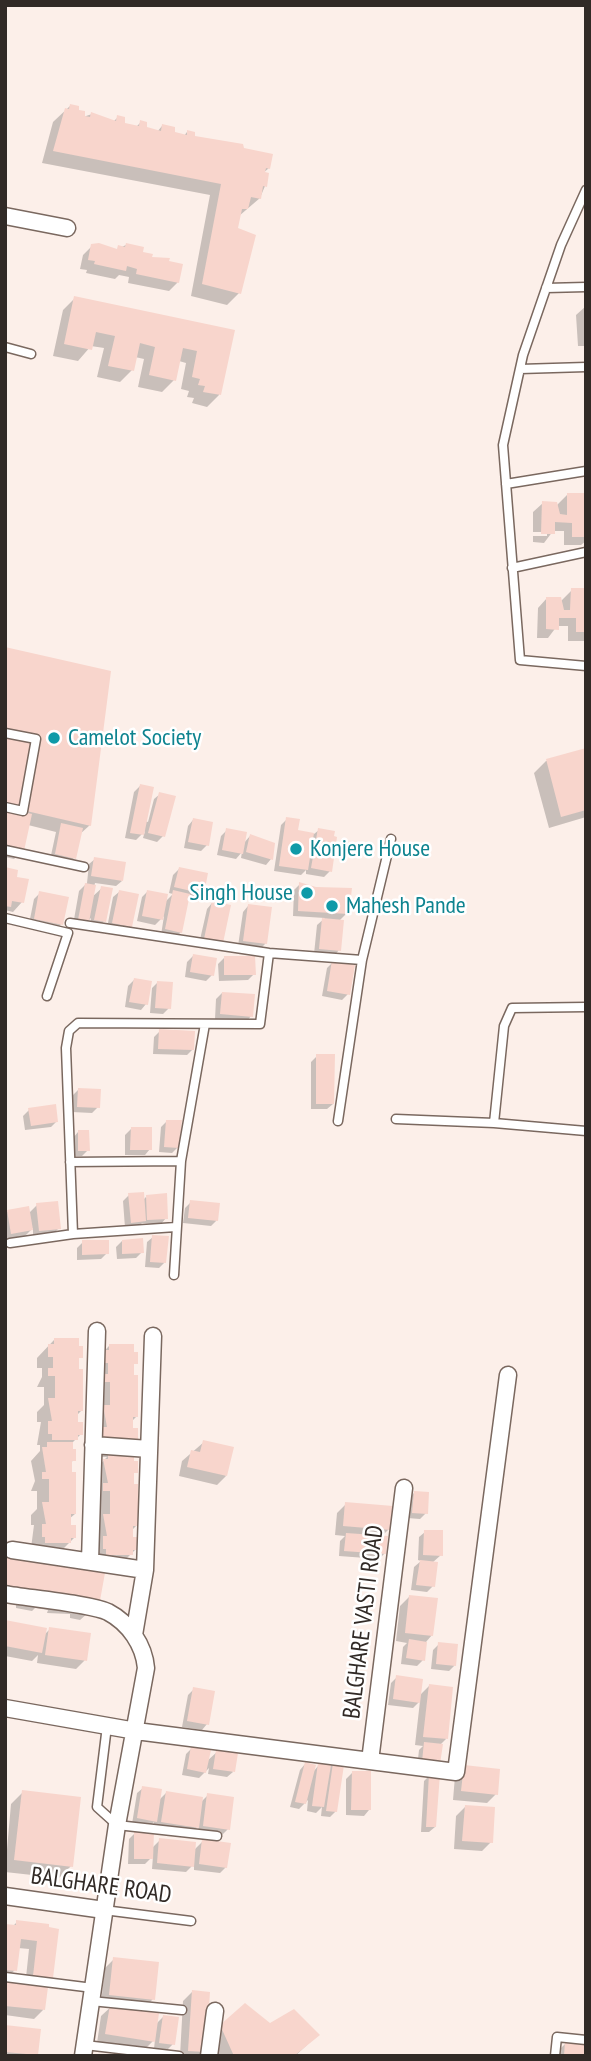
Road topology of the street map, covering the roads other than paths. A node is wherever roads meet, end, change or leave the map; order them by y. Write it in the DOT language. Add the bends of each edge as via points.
graph roads {
  1 [pos="586,190"];
  2 [pos="582,205"];
  3 [pos="5,216"];
  4 [pos="67,228"];
  5 [pos="586,287"];
  6 [pos="546,288"];
  7 [pos="5,347"];
  8 [pos="30,354"];
  9 [pos="586,367"];
  10 [pos="520,369"];
  11 [pos="586,471"];
  12 [pos="506,484"];
  13 [pos="586,552"];
  14 [pos="513,568"];
  15 [pos="586,666"];
  16 [pos="5,733"];
  17 [pos="5,807"];
  18 [pos="391,839"];
  19 [pos="5,850"];
  20 [pos="84,867"];
  21 [pos="5,918"];
  22 [pos="70,923"];
  23 [pos="269,953"];
  24 [pos="362,960"];
  25 [pos="47,996"];
  26 [pos="586,1007"];
  27 [pos="205,1024"];
  28 [pos="396,1119"];
  29 [pos="338,1121"];
  30 [pos="494,1123"];
  31 [pos="586,1131"];
  32 [pos="181,1161"];
  33 [pos="70,1162"];
  34 [pos="176,1227"];
  35 [pos="74,1234"];
  36 [pos="10,1243"];
  37 [pos="174,1275"];
  38 [pos="97,1331"];
  39 [pos="153,1336"];
  40 [pos="508,1375"];
  41 [pos="93,1446"];
  42 [pos="149,1449"];
  43 [pos="404,1488"];
  44 [pos="12,1550"];
  45 [pos="90,1562"];
  46 [pos="145,1570"];
  47 [pos="5,1594"];
  48 [pos="134,1634"];
  49 [pos="5,1708"];
  50 [pos="107,1726"];
  51 [pos="136,1731"];
  52 [pos="370,1761"];
  53 [pos="117,1825"];
  54 [pos="217,1836"];
  55 [pos="5,1896"];
  56 [pos="104,1910"];
  57 [pos="191,1921"];
  58 [pos="5,1977"];
  59 [pos="92,1994"];
  60 [pos="181,2010"];
  61 [pos="215,2011"];
  62 [pos="586,2040"];
  63 [pos="84,2050"];
  64 [pos="179,2056"];
  65 [pos="209,2056"];
  66 [pos="555,2056"];
  1 -- 2 [label="lane"];
  2 -- 6 [label="lane"];
  3 -- 4 [label="street"];
  5 -- 6 [label="lane"];
  6 -- 10 [label="lane"];
  7 -- 8 [label="lane"];
  9 -- 10 [label="lane"];
  10 -- 12 [label="lane" via="503,445"];
  11 -- 12 [label="lane"];
  12 -- 14 [label="lane"];
  13 -- 14 [label="lane"];
  14 -- 15 [label="lane" via="520,660"];
  16 -- 17 [label="lane" via="36,739 23,811"];
  18 -- 24 [label="lane"];
  19 -- 20 [label="lane"];
  21 -- 25 [label="lane" via="68,933"];
  22 -- 23 [label="lane"];
  23 -- 24 [label="lane"];
  23 -- 27 [label="lane" via="260,1024"];
  24 -- 29 [label="lane"];
  26 -- 30 [label="lane" via="513,1008 504,1026"];
  27 -- 32 [label="lane"];
  27 -- 33 [label="lane" via="78,1023 69,1031"];
  28 -- 30 [label="lane"];
  30 -- 31 [label="lane"];
  32 -- 33 [label="lane"];
  32 -- 34 [label="lane"];
  33 -- 35 [label="lane"];
  34 -- 35 [label="lane"];
  34 -- 37 [label="lane"];
  35 -- 36 [label="lane"];
  38 -- 41 [label="street"];
  39 -- 42 [label="street"];
  40 -- 52 [label="street" via="456,1772"];
  41 -- 42 [label="street"];
  41 -- 45 [label="street"];
  42 -- 46 [label="street"];
  43 -- 52 [label="street, BALGHARE VASTI ROAD"];
  44 -- 45 [label="street"];
  45 -- 46 [label="street"];
  46 -- 48 [label="street"];
  47 -- 48 [label="street" via="107,1612"];
  48 -- 51 [label="street" via="146,1668"];
  49 -- 50 [label="street"];
  50 -- 51 [label="street"];
  50 -- 53 [label="lane" via="97,1807"];
  51 -- 52 [label="street"];
  51 -- 53 [label="street"];
  53 -- 54 [label="lane"];
  53 -- 56 [label="street"];
  55 -- 56 [label="street, BALGHARE ROAD"];
  56 -- 57 [label="lane, BALGHARE ROAD"];
  56 -- 59 [label="street"];
  58 -- 59 [label="lane"];
  59 -- 60 [label="lane"];
  59 -- 63 [label="street"];
  61 -- 65 [label="street"];
  62 -- 66 [label="lane" via="557,2037"];
  63 -- 64 [label="lane"];
}
